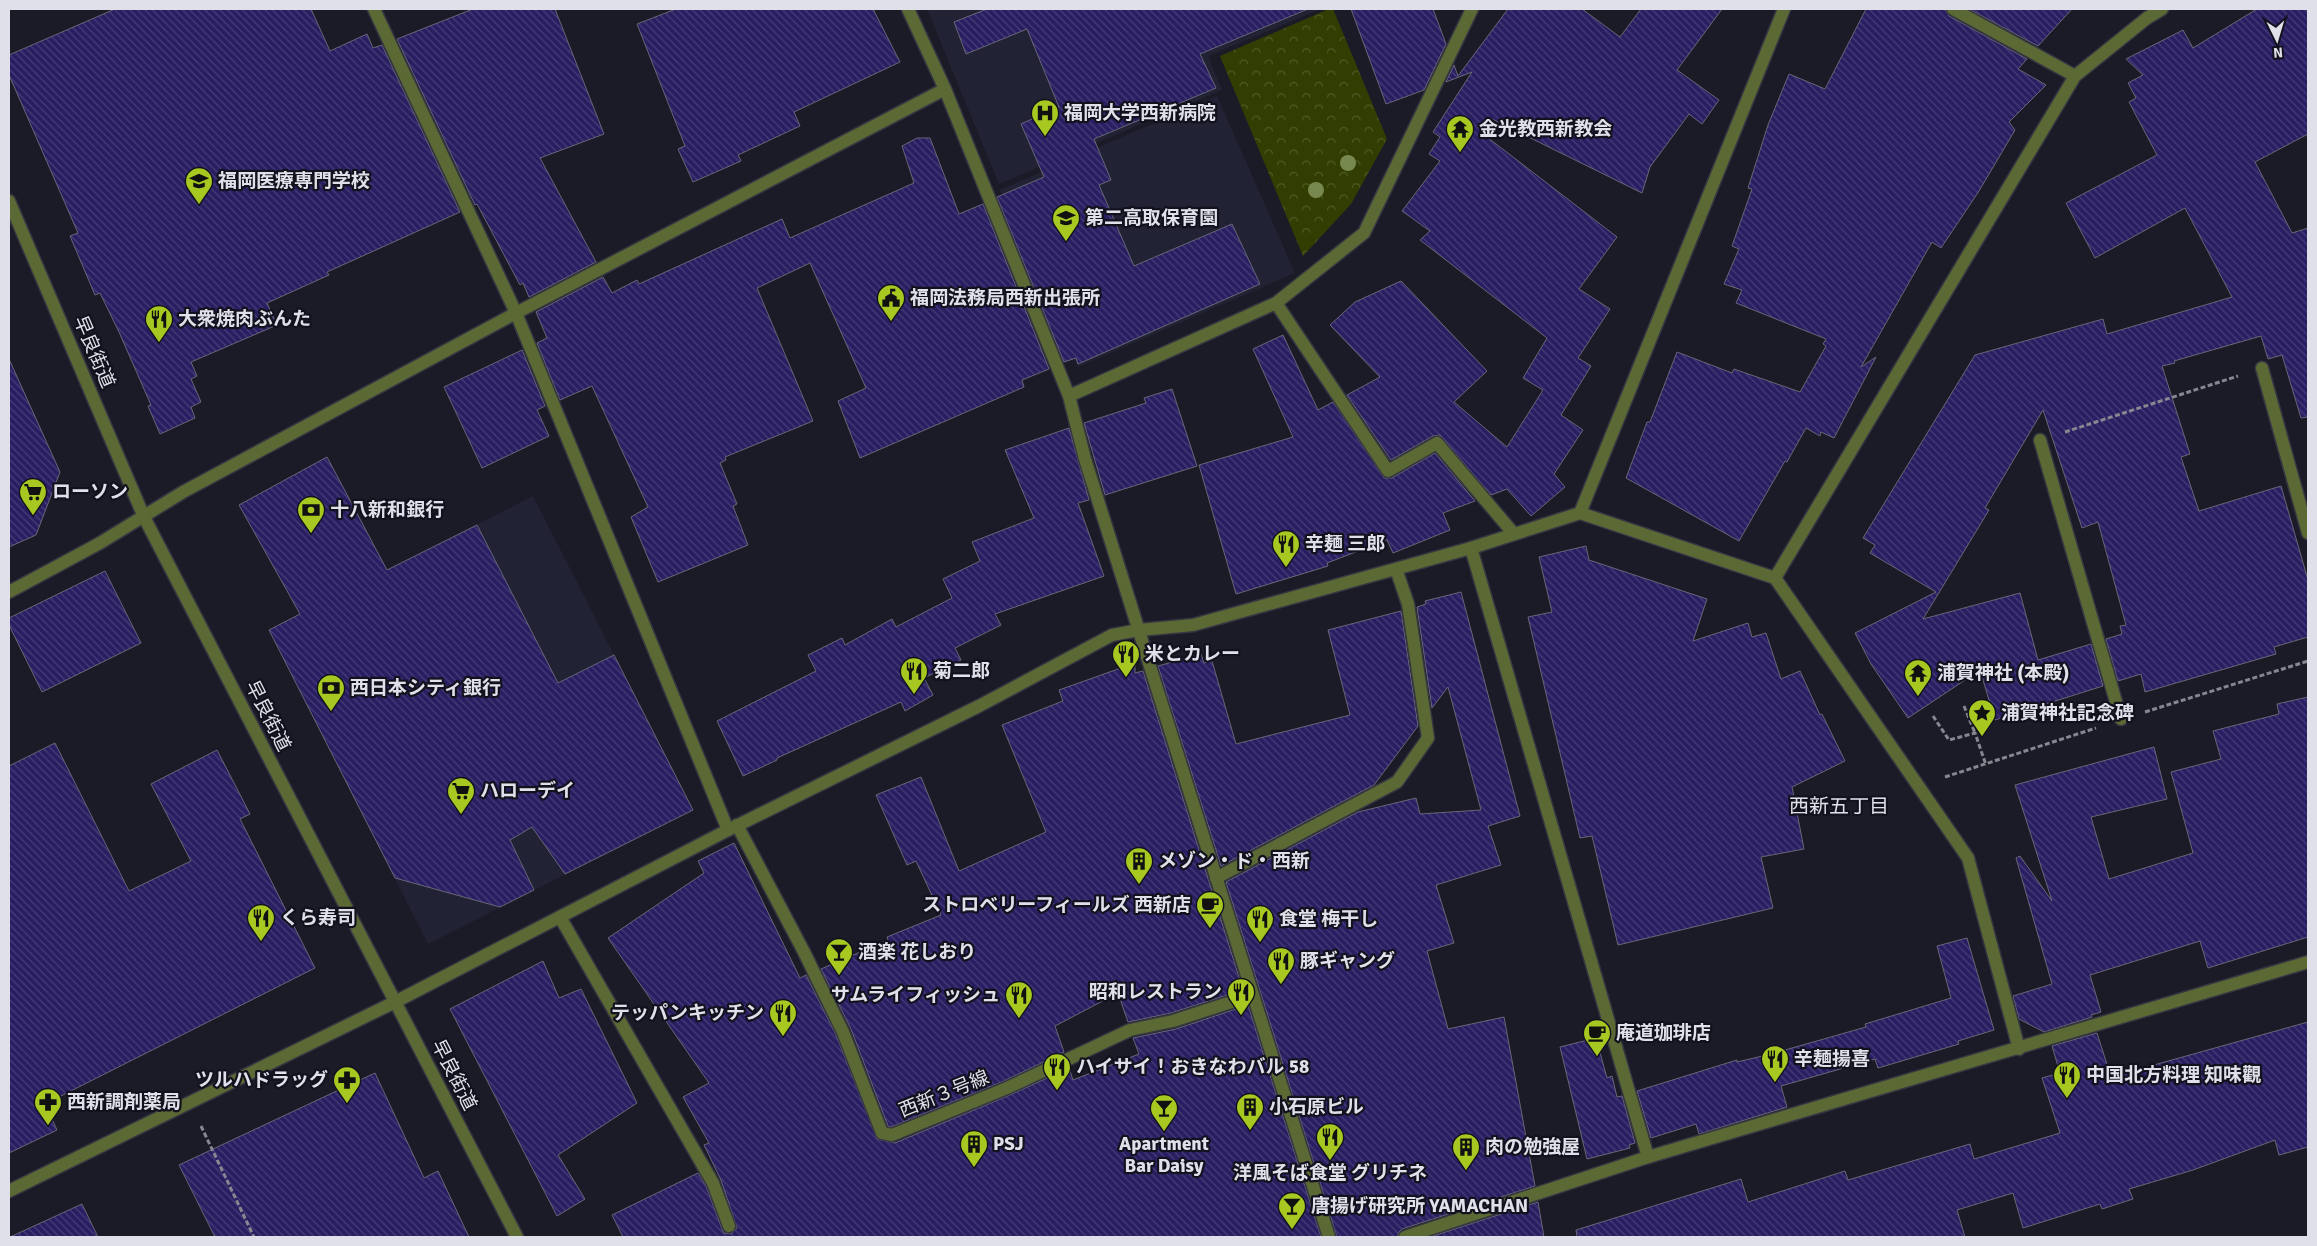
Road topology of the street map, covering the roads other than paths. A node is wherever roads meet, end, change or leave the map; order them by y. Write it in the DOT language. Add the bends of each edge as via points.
graph roads {
  1 [pos="374,9"];
  2 [pos="908,9"];
  3 [pos="1472,9"];
  4 [pos="1784,9"];
  5 [pos="1953,9"];
  6 [pos="2162,9"];
  7 [pos="2075,76"];
  8 [pos="945,89"];
  9 [pos="9,201"];
  10 [pos="1276,303"];
  11 [pos="516,313"];
  12 [pos="2262,368"];
  13 [pos="1070,396"];
  14 [pos="2040,440"];
  15 [pos="1580,513"];
  16 [pos="144,517"];
  17 [pos="2308,533"];
  18 [pos="1514,534"];
  19 [pos="1471,548"];
  20 [pos="1396,569"];
  21 [pos="1775,578"];
  22 [pos="9,592"];
  23 [pos="1139,630"];
  24 [pos="2121,719"];
  25 [pos="733,828"];
  26 [pos="1216,878"];
  27 [pos="560,917"];
  28 [pos="2308,962"];
  29 [pos="1253,995"];
  30 [pos="395,1002"];
  31 [pos="2019,1049"];
  32 [pos="1648,1157"];
  33 [pos="9,1191"];
  34 [pos="729,1226"];
  35 [pos="1428,1234"];
  36 [pos="517,1237"];
  37 [pos="1329,1237"];
  38 [pos="1405,1237"];
  1 -- 11 [label="street"];
  2 -- 8 [label="street"];
  3 -- 10 [label="street" via="1364,233"];
  4 -- 15 [label="street"];
  5 -- 7 [label="street"];
  6 -- 7 [label="street"];
  7 -- 21 [label="street"];
  8 -- 11 [label="street"];
  8 -- 13 [label="street"];
  9 -- 16 [label="street, 早良街道"];
  10 -- 13 [label="street"];
  10 -- 18 [label="street" via="1388,471 1437,443"];
  11 -- 16 [label="street" via="183,492"];
  11 -- 25 [label="street"];
  12 -- 17 [label="street"];
  13 -- 23 [label="street" via="1085,459"];
  14 -- 24 [label="street"];
  15 -- 18 [label="street"];
  15 -- 21 [label="street"];
  16 -- 22 [label="street"];
  16 -- 30 [label="street, 早良街道"];
  18 -- 19 [label="street"];
  19 -- 20 [label="street"];
  19 -- 32 [label="street"];
  20 -- 23 [label="street" via="1193,625"];
  20 -- 26 [label="street" via="1408,604 1428,738 1397,782"];
  21 -- 31 [label="street" via="1968,858"];
  23 -- 25 [label="street" via="1112,635 979,706"];
  23 -- 26 [label="street"];
  25 -- 27 [label="street"];
  25 -- 29 [label="street, 西新３号線" via="804,952 843,1032 882,1133 892,1135 1007,1088 1130,1030 1173,1021"];
  26 -- 29 [label="street"];
  27 -- 30 [label="street"];
  27 -- 34 [label="street" via="713,1183"];
  28 -- 31 [label="street"];
  29 -- 37 [label="street"];
  30 -- 33 [label="street"];
  30 -- 36 [label="street, 早良街道"];
  31 -- 32 [label="street"];
  32 -- 35 [label="street"];
  35 -- 38 [label="street"];
}
